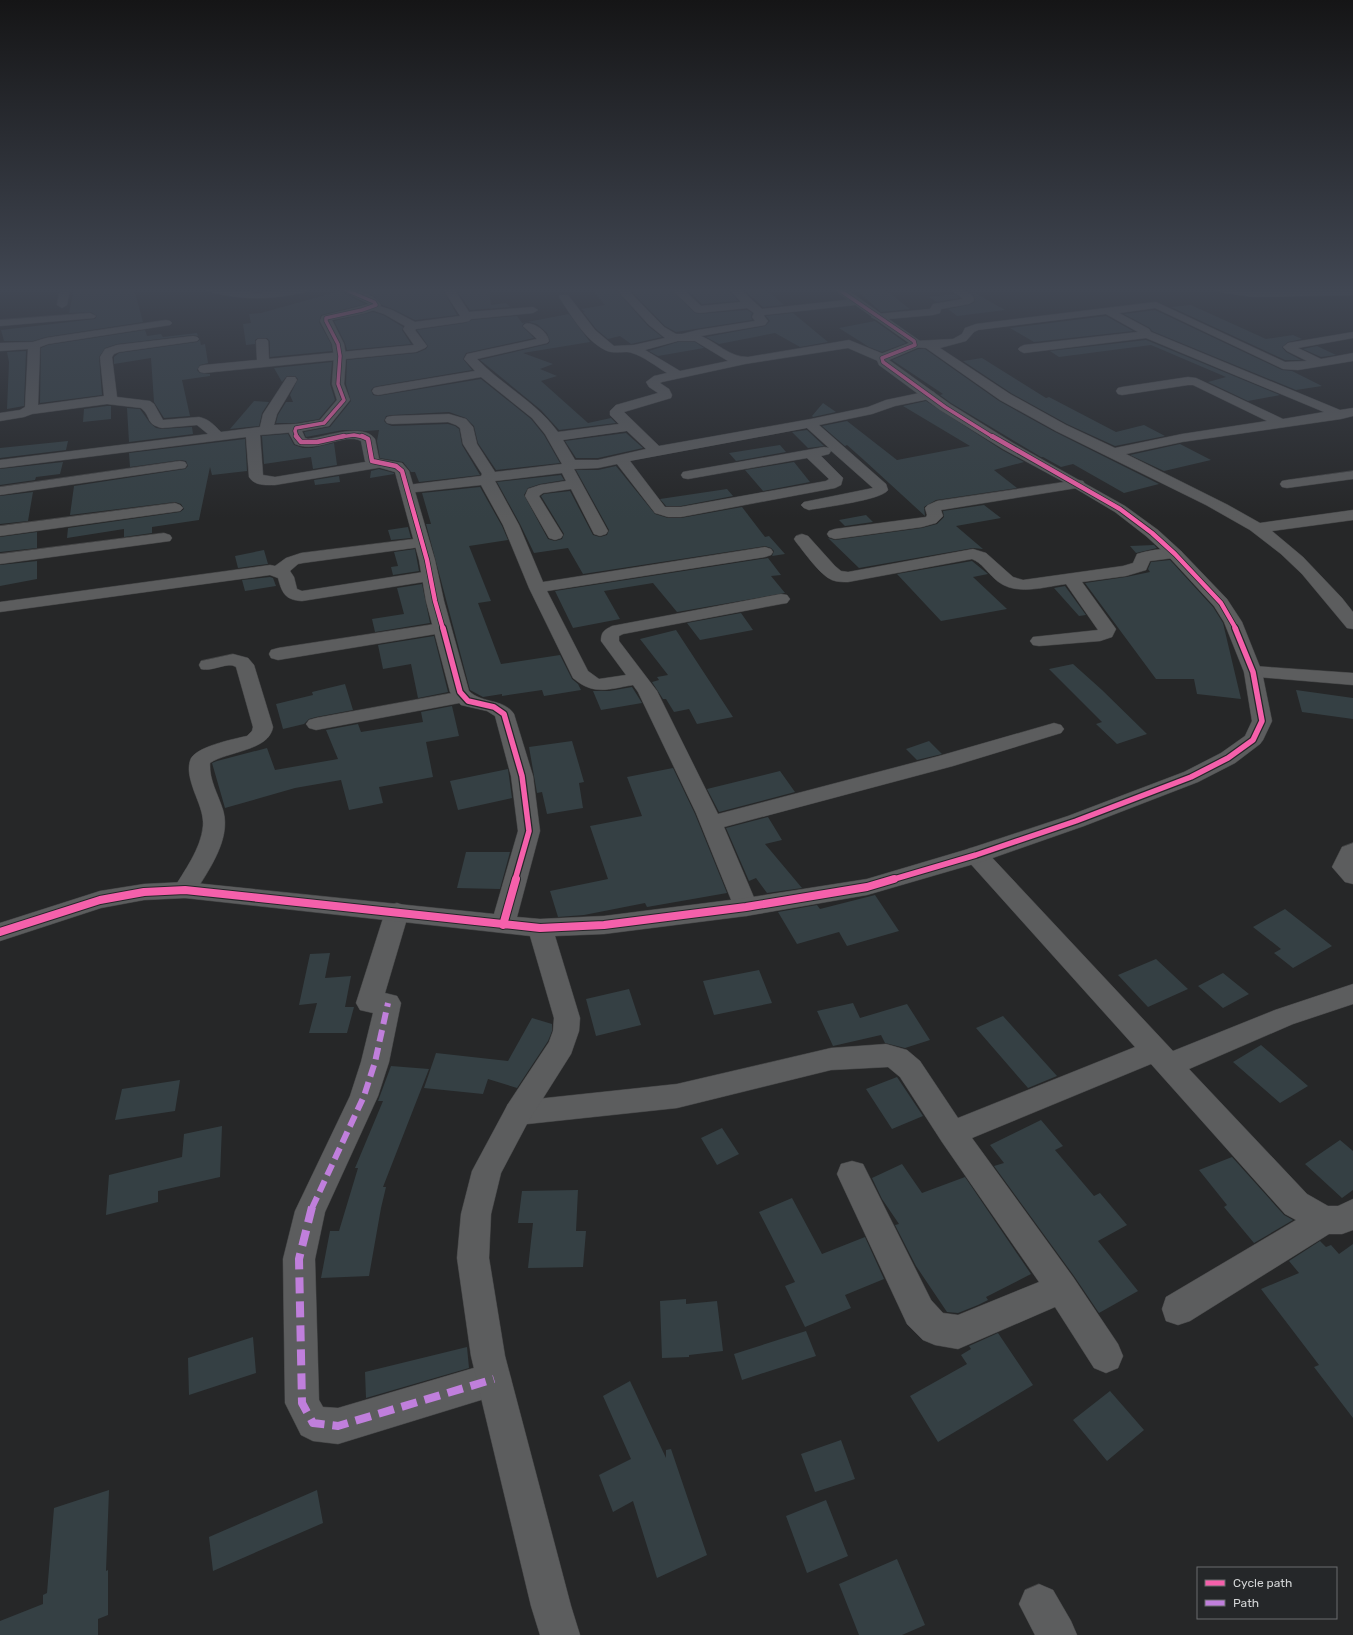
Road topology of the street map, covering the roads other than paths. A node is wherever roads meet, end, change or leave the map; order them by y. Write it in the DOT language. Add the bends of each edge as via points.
graph roads {
  1 [pos="33,365"];
  2 [pos="107,365"];
  3 [pos="248,365"];
  4 [pos="339,365"];
  5 [pos="475,365"];
  6 [pos="662,365"];
  7 [pos="725,365"];
  8 [pos="888,365"];
  9 [pos="954,365"];
  10 [pos="1226,365"];
  11 [pos="1288,365"];
  12 [pos="1302,365"];
  13 [pos="204,369"];
  14 [pos="482,373"];
  15 [pos="678,375"];
  16 [pos="290,380"];
  17 [pos="378,391"];
  18 [pos="1122,391"];
  19 [pos="929,395"];
  20 [pos="107,400"];
  21 [pos="30,410"];
  22 [pos="1347,413"];
  23 [pos="0,417"];
  24 [pos="392,420"];
  25 [pos="1353,421"];
  26 [pos="811,423"];
  27 [pos="1282,423"];
  28 [pos="629,426"];
  29 [pos="296,428"];
  30 [pos="259,431"];
  31 [pos="218,437"];
  32 [pos="554,437"];
  33 [pos="837,449"];
  34 [pos="656,451"];
  35 [pos="1113,453"];
  36 [pos="811,454"];
  37 [pos="621,459"];
  38 [pos="0,464"];
  39 [pos="377,464"];
  40 [pos="180,466"];
  41 [pos="567,467"];
  42 [pos="688,475"];
  43 [pos="1353,475"];
  44 [pos="488,479"];
  45 [pos="575,484"];
  46 [pos="1078,484"];
  47 [pos="1287,484"];
  48 [pos="407,489"];
  49 [pos="0,491"];
  50 [pos="809,505"];
  51 [pos="175,508"];
  52 [pos="1353,515"];
  53 [pos="1258,528"];
  54 [pos="0,531"];
  55 [pos="600,531"];
  56 [pos="835,534"];
  57 [pos="555,535"];
  58 [pos="164,538"];
  59 [pos="802,539"];
  60 [pos="422,543"];
  61 [pos="765,552"];
  62 [pos="1175,554"];
  63 [pos="0,559"];
  64 [pos="280,570"];
  65 [pos="430,576"];
  66 [pos="1071,578"];
  67 [pos="537,588"];
  68 [pos="781,599"];
  69 [pos="0,607"];
  70 [pos="1353,624"];
  71 [pos="442,628"];
  72 [pos="1039,641"];
  73 [pos="278,654"];
  74 [pos="208,665"];
  75 [pos="1253,672"];
  76 [pos="1353,679"];
  77 [pos="637,680"];
  78 [pos="463,696"];
  79 [pos="316,724"];
  80 [pos="1054,729"];
  81 [pos="711,823"];
  82 [pos="1353,851"];
  83 [pos="976,855"];
  84 [pos="1353,876"];
  85 [pos="185,890"];
  86 [pos="746,907"];
  87 [pos="397,912"];
  88 [pos="503,925"];
  89 [pos="540,928"];
  90 [pos="0,932"];
  91 [pos="1353,994"];
  92 [pos="1163,1057"];
  93 [pos="518,1113"];
  94 [pos="952,1133"];
  95 [pos="852,1174"];
  96 [pos="1339,1217"];
  97 [pos="1062,1288"];
  98 [pos="1178,1309"];
  99 [pos="1106,1356"];
  100 [pos="494,1379"];
  101 [pos="560,1635"];
  1 -- 21 [label="street"];
  2 -- 20 [label="street" via="110,396"];
  3 -- 13 [label="street"];
  4 -- 29 [label="street" via="338,384 344,397 342,404 324,423"];
  5 -- 14 [label="street"];
  6 -- 15 [label="street"];
  7 -- 15 [label="street"];
  8 -- 19 [label="street"];
  9 -- 35 [label="street" via="1061,428"];
  10 -- 22 [label="street"];
  11 -- 12 [label="street"];
  14 -- 17 [label="street"];
  14 -- 32 [label="street" via="532,410"];
  15 -- 28 [label="street" via="652,382 666,395 617,411 617,415"];
  16 -- 30 [label="street"];
  18 -- 27 [label="street" via="1196,382"];
  19 -- 26 [label="street"];
  19 -- 46 [label="street" via="1008,446"];
  20 -- 21 [label="street"];
  20 -- 31 [label="street" via="145,404 157,422 162,424 199,421"];
  21 -- 23 [label="street"];
  22 -- 25 [label="street"];
  22 -- 27 [label="street"];
  24 -- 44 [label="street" via="449,418 461,422 466,427 470,444 489,474"];
  26 -- 33 [label="street"];
  26 -- 34 [label="street"];
  27 -- 35 [label="street" via="1182,438"];
  28 -- 32 [label="street"];
  28 -- 34 [label="street"];
  29 -- 30 [label="street"];
  29 -- 39 [label="street" via="297,439 301,442 364,436 368,439 372,461"];
  30 -- 31 [label="street"];
  30 -- 39 [label="street" via="256,477 263,481"];
  31 -- 38 [label="street"];
  32 -- 41 [label="street" via="569,462"];
  33 -- 36 [label="street"];
  33 -- 50 [label="street" via="881,487 881,490"];
  34 -- 37 [label="street"];
  35 -- 53 [label="street"];
  36 -- 37 [label="street" via="836,478 836,482 697,509 668,512 660,510"];
  36 -- 42 [label="street"];
  37 -- 41 [label="street" via="588,466"];
  39 -- 48 [label="street" via="397,466 401,469"];
  40 -- 49 [label="street"];
  41 -- 44 [label="street"];
  41 -- 45 [label="street"];
  43 -- 47 [label="street"];
  44 -- 48 [label="street"];
  44 -- 67 [label="street" via="488,484 511,525"];
  45 -- 55 [label="street"];
  45 -- 57 [label="street" via="533,492 532,496"];
  46 -- 56 [label="street" via="937,506 933,508 935,516 931,520"];
  46 -- 62 [label="street" via="1120,509"];
  48 -- 60 [label="street"];
  51 -- 54 [label="street"];
  52 -- 53 [label="street"];
  53 -- 70 [label="street" via="1300,563 1330,594"];
  58 -- 63 [label="street"];
  59 -- 66 [label="street" via="829,570 838,576 848,577 973,554 980,555 1006,581 1014,585"];
  60 -- 64 [label="street" via="300,558"];
  60 -- 65 [label="street"];
  61 -- 67 [label="street"];
  62 -- 66 [label="street" via="1143,557 1140,566 1136,568"];
  62 -- 75 [label="street" via="1221,603 1233,622"];
  64 -- 65 [label="street" via="285,574 291,592 297,596"];
  64 -- 69 [label="street"];
  65 -- 71 [label="street"];
  66 -- 72 [label="street" via="1107,629 1106,633 1100,636"];
  67 -- 77 [label="street" via="580,674 588,682 598,685"];
  68 -- 77 [label="street" via="618,630 610,634 610,641"];
  71 -- 73 [label="street"];
  71 -- 78 [label="street"];
  74 -- 85 [label="street" via="232,659 245,665 263,727 262,733 254,740 211,753 200,760 198,770 214,819 214,832"];
  75 -- 76 [label="street"];
  75 -- 83 [label="street" via="1262,721 1252,740 1228,758 1162,788"];
  77 -- 81 [label="street" via="647,691"];
  78 -- 79 [label="street"];
  78 -- 88 [label="street" via="468,701 494,707 504,714 522,776 524,808 529,831"];
  80 -- 81 [label="street" via="946,761"];
  81 -- 86 [label="street"];
  82 -- 84 [label="street" via="1344,867"];
  83 -- 86 [label="street" via="867,887"];
  83 -- 92 [label="street"];
  85 -- 87 [label="street"];
  85 -- 90 [label="street" via="144,892 100,900"];
  86 -- 89 [label="street" via="604,925"];
  87 -- 88 [label="street"];
  87 -- 100 [label="street" via="369,1003 388,1004 375,1062 364,1096 310,1211 299,1259 302,1403 313,1423 338,1426"];
  88 -- 89 [label="street"];
  89 -- 93 [label="street" via="567,1018 561,1046"];
  91 -- 92 [label="street"];
  92 -- 94 [label="street"];
  92 -- 96 [label="street" via="1296,1204"];
  93 -- 94 [label="street" via="677,1096 814,1062 886,1055 897,1058 910,1070"];
  93 -- 100 [label="street" via="487,1171 476,1214 473,1258"];
  94 -- 97 [label="street"];
  95 -- 97 [label="street" via="919,1312 935,1328 958,1332"];
  96 -- 98 [label="street"];
  97 -- 99 [label="street"];
  100 -- 101 [label="street"];
}
